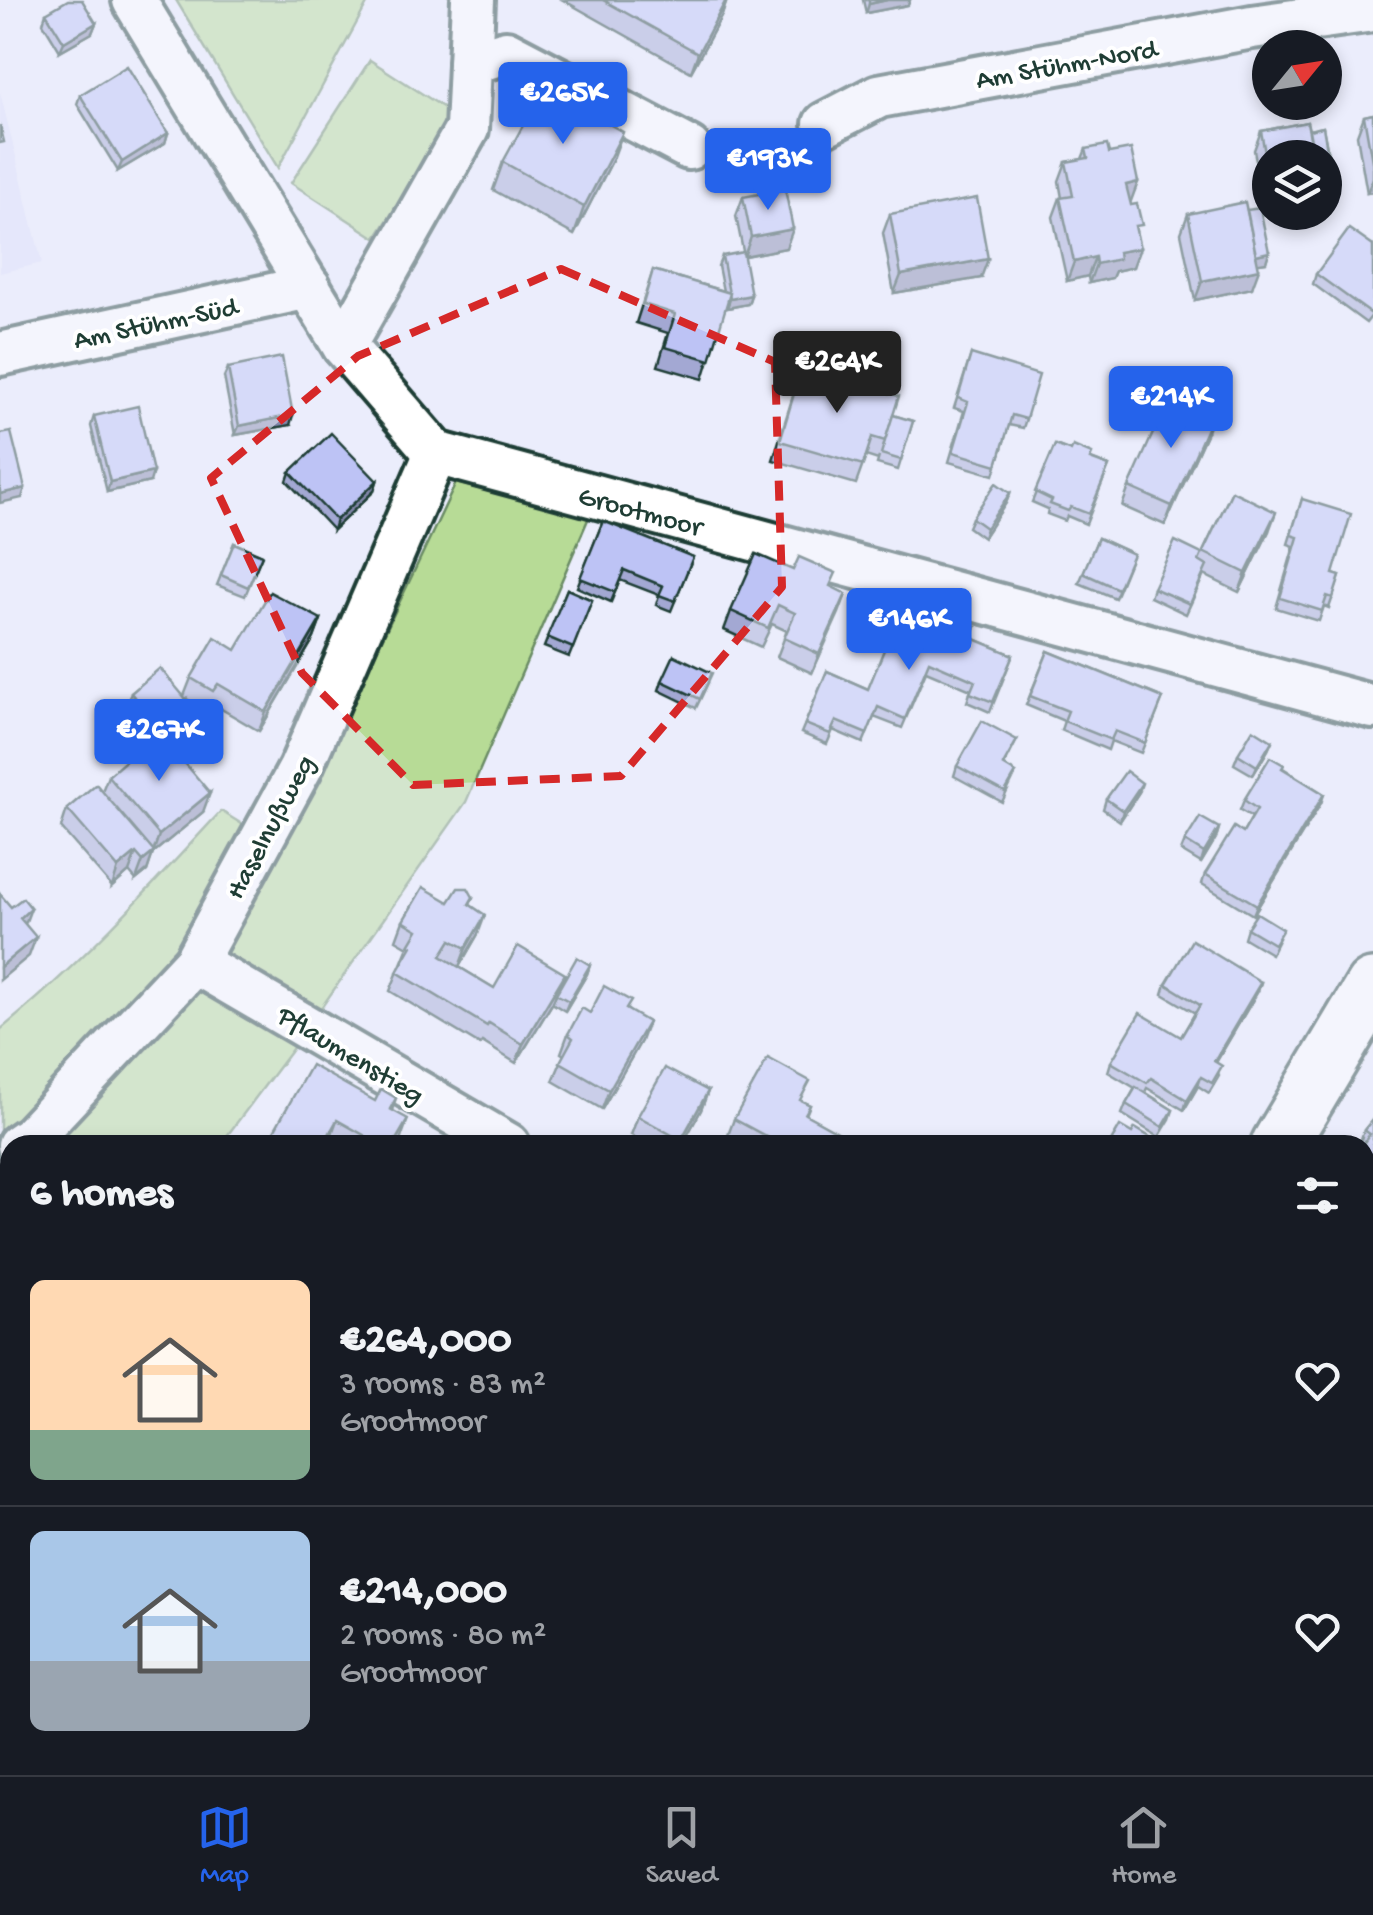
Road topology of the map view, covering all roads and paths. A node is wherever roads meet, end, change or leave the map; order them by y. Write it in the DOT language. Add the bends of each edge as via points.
graph roads {
  1 [pos="134,0"];
  2 [pos="473,0"];
  3 [pos="1373,10"];
  4 [pos="470,63"];
  5 [pos="825,124"];
  6 [pos="689,148"];
  7 [pos="309,287"];
  8 [pos="344,346"];
  9 [pos="0,354"];
  10 [pos="436,453"];
  11 [pos="1373,707"];
  12 [pos="195,962"];
  13 [pos="1373,987"];
  14 [pos="33,1135"];
  15 [pos="491,1135"];
  16 [pos="1284,1135"];
  1 -- 7 [label="street"];
  2 -- 4 [label="street"];
  3 -- 5 [label="street, Am Stühm-Nord" via="879,96"];
  4 -- 6 [label="street" via="506,52"];
  4 -- 8 [label="street" via="467,129"];
  7 -- 8 [label="street"];
  7 -- 9 [label="street, Am Stühm-Süd"];
  8 -- 10 [label="street"];
  10 -- 11 [label="street, Grootmoor"];
  10 -- 12 [label="street, Haselnußweg" via="300,769"];
  12 -- 14 [label="street, Haselnußweg"];
  12 -- 15 [label="street, Pflaumenstieg"];
  13 -- 16 [label="main road"];
}
